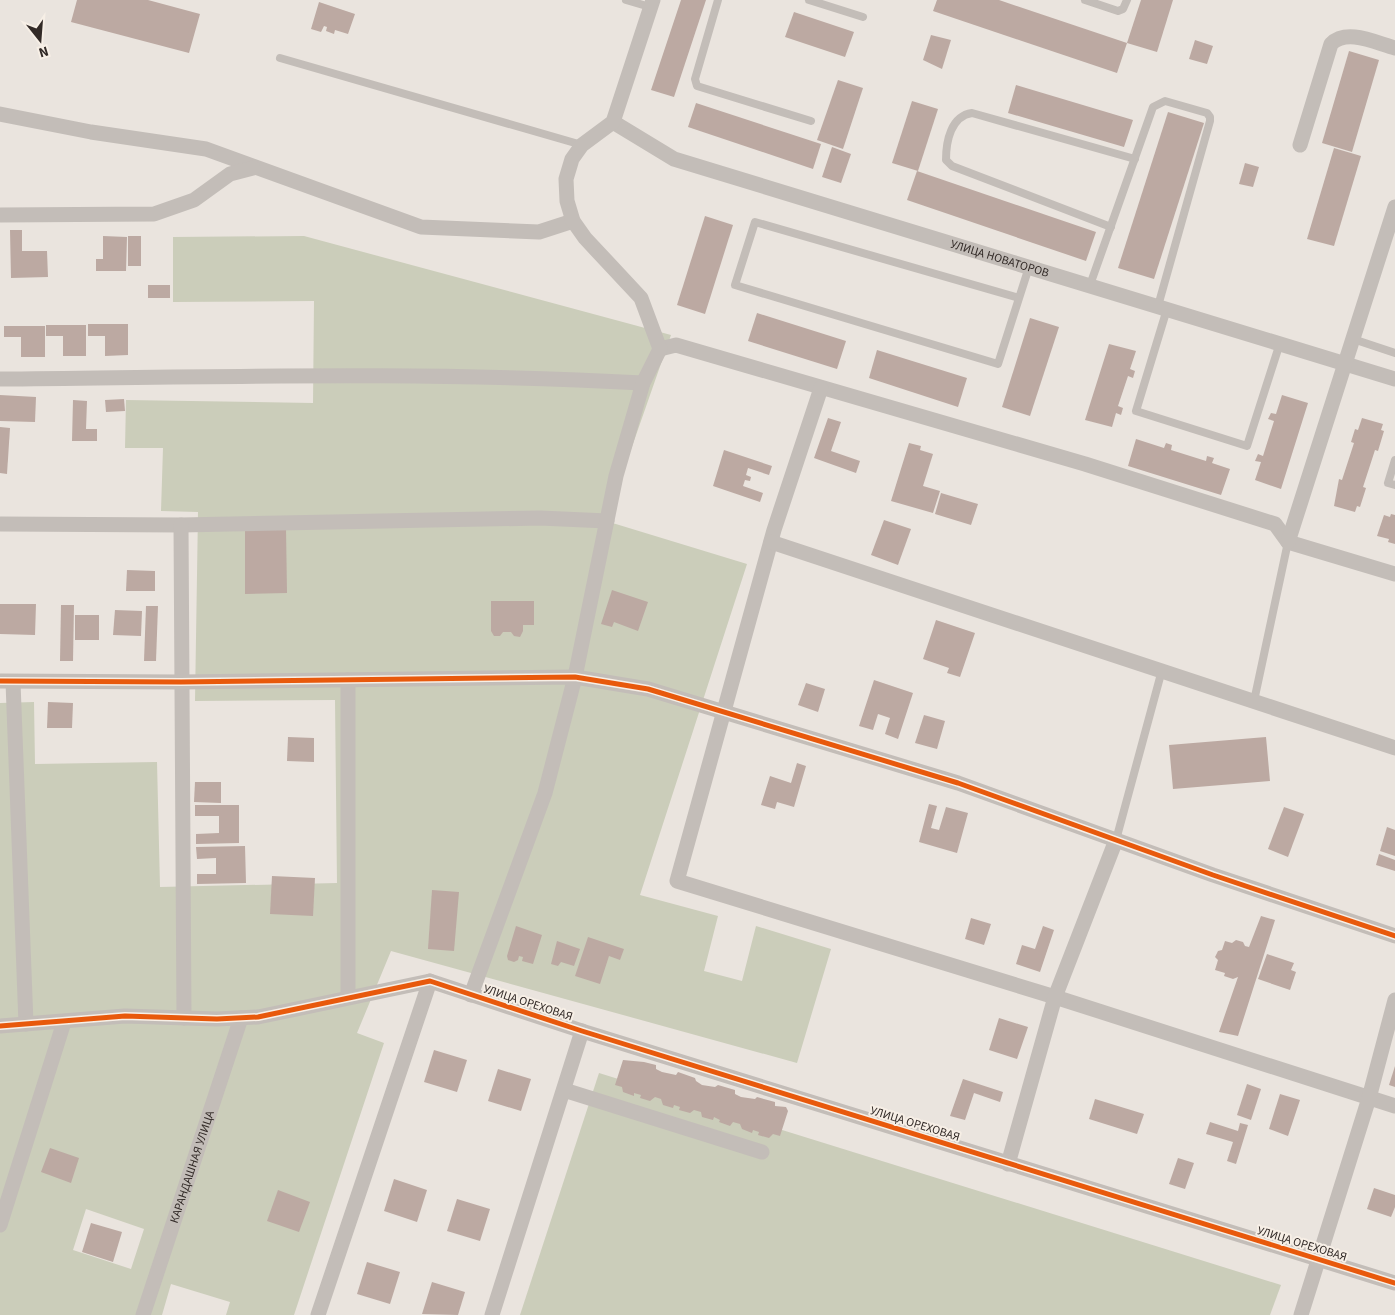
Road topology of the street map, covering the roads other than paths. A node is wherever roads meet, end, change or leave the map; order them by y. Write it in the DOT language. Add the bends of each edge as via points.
graph roads {
  1 [pos="626,0"];
  2 [pos="718,0"];
  3 [pos="808,0"];
  4 [pos="1086,0"];
  5 [pos="1127,0"];
  6 [pos="652,4"];
  7 [pos="863,17"];
  8 [pos="1395,48"];
  9 [pos="280,58"];
  10 [pos="0,114"];
  11 [pos="811,121"];
  12 [pos="613,122"];
  13 [pos="582,145"];
  14 [pos="1300,145"];
  15 [pos="1135,159"];
  16 [pos="253,168"];
  17 [pos="1395,207"];
  18 [pos="0,215"];
  19 [pos="573,221"];
  20 [pos="1110,227"];
  21 [pos="1029,267"];
  22 [pos="1090,285"];
  23 [pos="1019,298"];
  24 [pos="1163,307"];
  25 [pos="1353,339"];
  26 [pos="1280,343"];
  27 [pos="660,349"];
  28 [pos="1395,353"];
  29 [pos="1345,363"];
  30 [pos="0,379"];
  31 [pos="1395,380"];
  32 [pos="643,383"];
  33 [pos="821,388"];
  34 [pos="1395,460"];
  35 [pos="1395,485"];
  36 [pos="607,521"];
  37 [pos="0,524"];
  38 [pos="181,525"];
  39 [pos="771,542"];
  40 [pos="1288,542"];
  41 [pos="1395,574"];
  42 [pos="1162,670"];
  43 [pos="575,677"];
  44 [pos="348,680"];
  45 [pos="7,682"];
  46 [pos="181,682"];
  47 [pos="1254,701"];
  48 [pos="724,712"];
  49 [pos="1395,748"];
  50 [pos="1116,840"];
  51 [pos="1395,936"];
  52 [pos="430,981"];
  53 [pos="471,995"];
  54 [pos="348,997"];
  55 [pos="1055,997"];
  56 [pos="1395,1000"];
  57 [pos="184,1018"];
  58 [pos="241,1018"];
  59 [pos="64,1022"];
  60 [pos="26,1024"];
  61 [pos="0,1026"];
  62 [pos="582,1031"];
  63 [pos="564,1090"];
  64 [pos="1370,1098"];
  65 [pos="1395,1106"];
  66 [pos="762,1152"];
  67 [pos="1008,1164"];
  68 [pos="0,1225"];
  69 [pos="1320,1260"];
  70 [pos="1395,1283"];
  71 [pos="143,1315"];
  72 [pos="318,1315"];
  73 [pos="492,1315"];
  74 [pos="1301,1315"];
  1 -- 6 [label="lane"];
  2 -- 11 [label="lane" via="695,80 697,86"];
  3 -- 7 [label="lane"];
  4 -- 5 [label="lane" via="1118,11 1123,9"];
  6 -- 12 [label="street"];
  8 -- 14 [label="street" via="1350,36 1337,38 1331,44"];
  9 -- 13 [label="lane"];
  10 -- 16 [label="street" via="91,132 206,149"];
  12 -- 13 [label="street"];
  12 -- 21 [label="street, УЛИЦА НОВАТОРОВ" via="674,159"];
  13 -- 19 [label="street" via="572,159 566,179 567,201"];
  15 -- 20 [label="lane"];
  15 -- 20 [label="lane" via="972,113 963,114 955,120 946,150 946,160 952,166"];
  15 -- 24 [label="lane" via="1153,107 1158,102 1165,101 1207,113 1210,117"];
  16 -- 18 [label="street" via="230,174 194,200 154,214"];
  16 -- 19 [label="street" via="421,227 539,232"];
  17 -- 25 [label="street"];
  19 -- 27 [label="street" via="641,298"];
  20 -- 22 [label="lane"];
  21 -- 22 [label="street, УЛИЦА НОВАТОРОВ"];
  21 -- 23 [label="lane"];
  22 -- 24 [label="street, УЛИЦА НОВАТОРОВ"];
  23 -- 23 [label="lane" via="998,364 735,285 755,222"];
  24 -- 26 [label="street, УЛИЦА НОВАТОРОВ"];
  24 -- 26 [label="lane" via="1136,411 1247,446"];
  25 -- 28 [label="lane"];
  25 -- 29 [label="street"];
  26 -- 29 [label="street, УЛИЦА НОВАТОРОВ"];
  27 -- 32 [label="street"];
  27 -- 33 [label="street" via="676,346"];
  29 -- 31 [label="street, УЛИЦА НОВАТОРОВ"];
  29 -- 40 [label="street"];
  30 -- 32 [label="street" via="322,376 556,378"];
  32 -- 36 [label="street" via="616,476"];
  33 -- 39 [label="street"];
  33 -- 40 [label="street" via="1085,464 1275,524"];
  34 -- 35 [label="lane" via="1388,483"];
  36 -- 38 [label="street" via="540,518"];
  36 -- 43 [label="street"];
  37 -- 38 [label="street"];
  38 -- 46 [label="street"];
  39 -- 42 [label="street"];
  39 -- 48 [label="street"];
  40 -- 41 [label="street"];
  40 -- 47 [label="lane"];
  42 -- 47 [label="street"];
  42 -- 50 [label="lane"];
  43 -- 44 [label="street"];
  43 -- 48 [label="street" via="648,689"];
  43 -- 53 [label="street" via="545,793"];
  44 -- 46 [label="street"];
  44 -- 54 [label="street"];
  45 -- 46 [label="street"];
  45 -- 60 [label="street"];
  46 -- 57 [label="street"];
  47 -- 49 [label="street"];
  48 -- 50 [label="street" via="958,783"];
  48 -- 55 [label="street" via="677,881"];
  50 -- 51 [label="street"];
  50 -- 55 [label="street"];
  52 -- 53 [label="street, УЛИЦА ОРЕХОВАЯ"];
  52 -- 54 [label="street"];
  52 -- 72 [label="street"];
  53 -- 62 [label="street, УЛИЦА ОРЕХОВАЯ"];
  54 -- 58 [label="street"];
  55 -- 64 [label="street"];
  55 -- 67 [label="street"];
  56 -- 64 [label="street"];
  57 -- 58 [label="street"];
  57 -- 59 [label="street" via="125,1016"];
  58 -- 71 [label="street, КАРАНДАШНАЯ УЛИЦА"];
  59 -- 60 [label="street"];
  59 -- 68 [label="street"];
  60 -- 61 [label="street"];
  62 -- 63 [label="street"];
  62 -- 67 [label="street, УЛИЦА ОРЕХОВАЯ"];
  63 -- 66 [label="street"];
  63 -- 73 [label="street"];
  64 -- 65 [label="street"];
  64 -- 69 [label="street"];
  67 -- 69 [label="street, УЛИЦА ОРЕХОВАЯ"];
  69 -- 70 [label="street, УЛИЦА ОРЕХОВАЯ"];
  69 -- 74 [label="street"];
}
